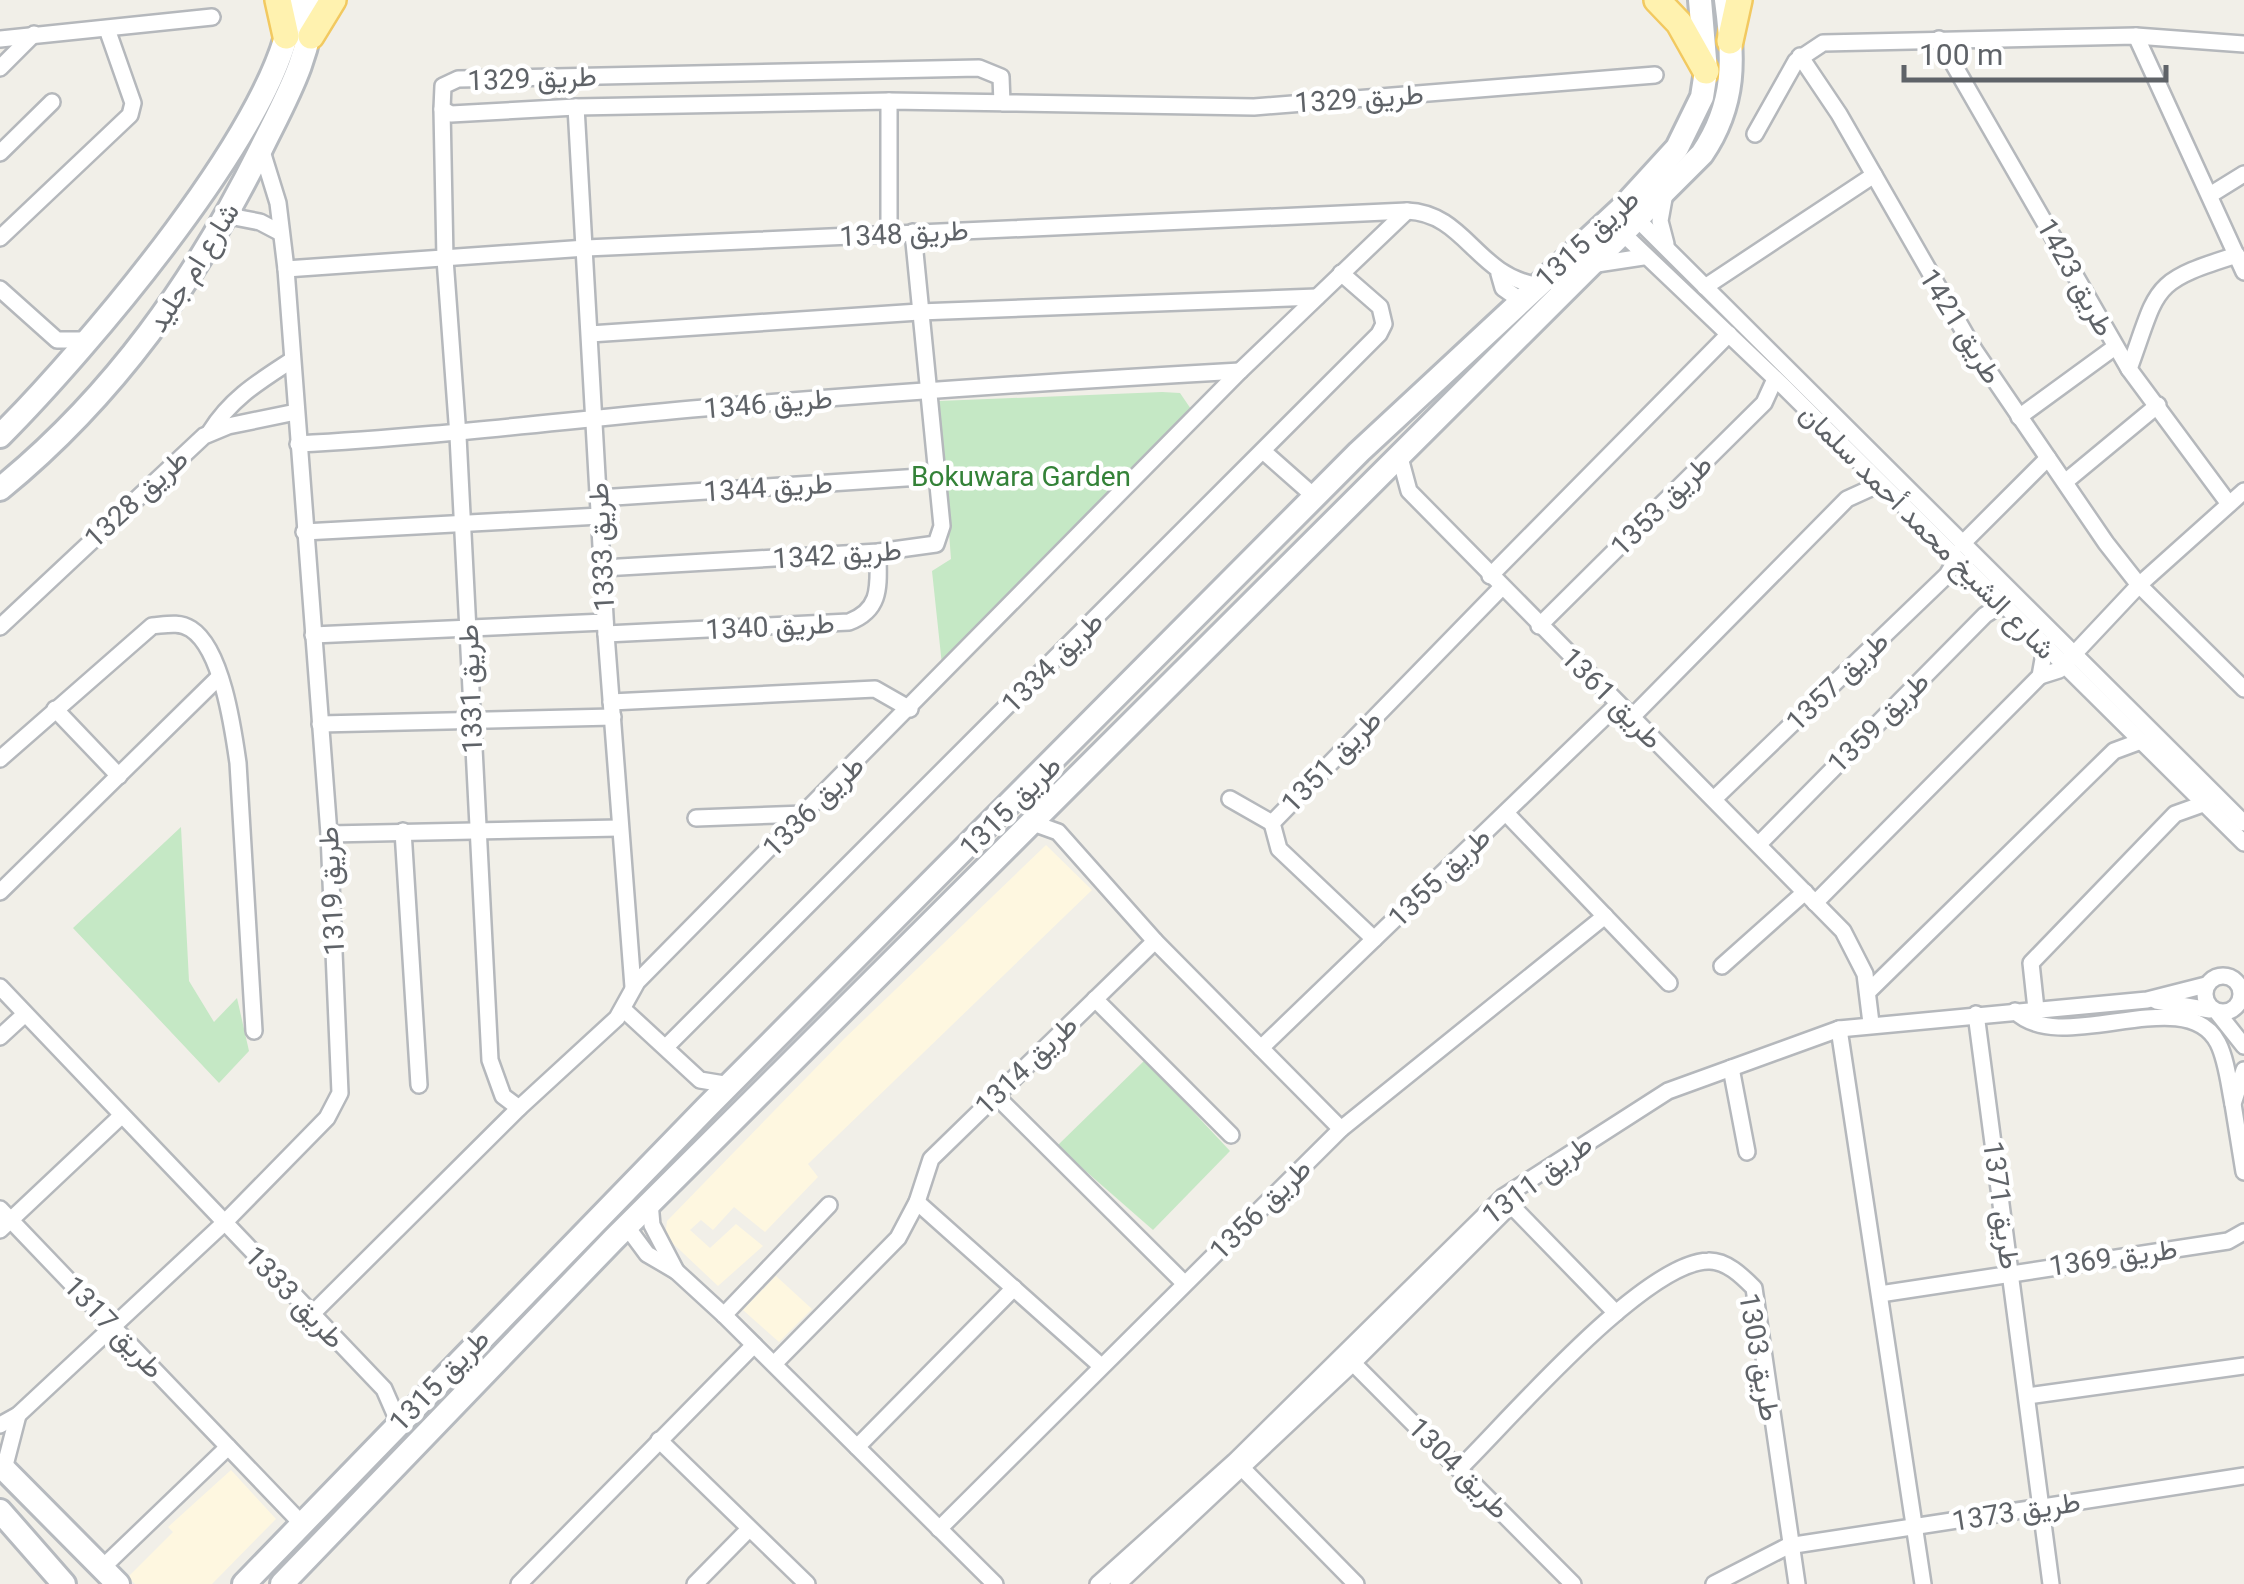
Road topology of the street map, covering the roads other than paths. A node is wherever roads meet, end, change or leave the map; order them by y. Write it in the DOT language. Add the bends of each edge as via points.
graph roads {
  1 [pos="278,0"];
  2 [pos="292,0"];
  3 [pos="313,0"];
  4 [pos="333,0"];
  5 [pos="1656,0"];
  6 [pos="1700,0"];
  7 [pos="1726,0"];
  8 [pos="1739,0"];
  9 [pos="212,16"];
  10 [pos="107,29"];
  11 [pos="34,34"];
  12 [pos="298,36"];
  13 [pos="2136,36"];
  14 [pos="0,39"];
  15 [pos="1939,39"];
  16 [pos="1730,40"];
  17 [pos="2244,44"];
  18 [pos="1800,56"];
  19 [pos="0,68"];
  20 [pos="1706,72"];
  21 [pos="1655,76"];
  22 [pos="889,100"];
  23 [pos="52,102"];
  24 [pos="1002,103"];
  25 [pos="576,106"];
  26 [pos="442,109"];
  27 [pos="1755,134"];
  28 [pos="262,148"];
  29 [pos="0,153"];
  30 [pos="2244,174"];
  31 [pos="1874,175"];
  32 [pos="1669,186"];
  33 [pos="2210,195"];
  34 [pos="1407,211"];
  35 [pos="229,216"];
  36 [pos="1622,219"];
  37 [pos="913,232"];
  38 [pos="281,233"];
  39 [pos="889,233"];
  40 [pos="0,238"];
  41 [pos="586,248"];
  42 [pos="1668,248"];
  43 [pos="2236,255"];
  44 [pos="1643,257"];
  45 [pos="445,260"];
  46 [pos="286,269"];
  47 [pos="2244,272"];
  48 [pos="1341,274"];
  49 [pos="1576,276"];
  50 [pos="1704,286"];
  51 [pos="0,288"];
  52 [pos="1317,297"];
  53 [pos="1534,297"];
  54 [pos="918,312"];
  55 [pos="590,334"];
  56 [pos="1729,334"];
  57 [pos="92,338"];
  58 [pos="2115,347"];
  59 [pos="292,360"];
  60 [pos="1240,370"];
  61 [pos="2129,370"];
  62 [pos="1775,379"];
  63 [pos="926,389"];
  64 [pos="2158,405"];
  65 [pos="296,412"];
  66 [pos="2019,416"];
  67 [pos="596,418"];
  68 [pos="209,433"];
  69 [pos="0,436"];
  70 [pos="458,436"];
  71 [pos="298,444"];
  72 [pos="1264,450"];
  73 [pos="1399,454"];
  74 [pos="2048,458"];
  75 [pos="1858,461"];
  76 [pos="936,476"];
  77 [pos="2065,482"];
  78 [pos="1880,484"];
  79 [pos="1368,486"];
  80 [pos="0,489"];
  81 [pos="2244,490"];
  82 [pos="1408,491"];
  83 [pos="1315,497"];
  84 [pos="599,498"];
  85 [pos="1847,499"];
  86 [pos="2230,504"];
  87 [pos="600,516"];
  88 [pos="462,524"];
  89 [pos="304,532"];
  90 [pos="1962,544"];
  91 [pos="878,552"];
  92 [pos="1956,560"];
  93 [pos="603,568"];
  94 [pos="1495,582"];
  95 [pos="2139,585"];
  96 [pos="2002,605"];
  97 [pos="2100,624"];
  98 [pos="0,626"];
  99 [pos="468,626"];
  100 [pos="1539,626"];
  101 [pos="605,628"];
  102 [pos="313,635"];
  103 [pos="2062,641"];
  104 [pos="2045,648"];
  105 [pos="2069,660"];
  106 [pos="2040,676"];
  107 [pos="219,678"];
  108 [pos="2244,689"];
  109 [pos="1617,705"];
  110 [pos="910,708"];
  111 [pos="55,709"];
  112 [pos="612,709"];
  113 [pos="1631,718"];
  114 [pos="471,719"];
  115 [pos="320,724"];
  116 [pos="2141,742"];
  117 [pos="0,759"];
  118 [pos="119,776"];
  119 [pos="1716,798"];
  120 [pos="1230,799"];
  121 [pos="2203,804"];
  122 [pos="1506,813"];
  123 [pos="806,814"];
  124 [pos="696,818"];
  125 [pos="2244,822"];
  126 [pos="1033,823"];
  127 [pos="1272,823"];
  128 [pos="619,828"];
  129 [pos="403,831"];
  130 [pos="476,831"];
  131 [pos="329,834"];
  132 [pos="2244,843"];
  133 [pos="1759,844"];
  134 [pos="0,892"];
  135 [pos="1810,898"];
  136 [pos="1605,916"];
  137 [pos="1374,939"];
  138 [pos="1155,941"];
  139 [pos="1722,966"];
  140 [pos="2244,967"];
  141 [pos="2222,977"];
  142 [pos="1668,983"];
  143 [pos="2206,985"];
  144 [pos="633,987"];
  145 [pos="0,988"];
  146 [pos="1869,991"];
  147 [pos="2244,993"];
  148 [pos="1095,999"];
  149 [pos="2148,1000"];
  150 [pos="2036,1008"];
  151 [pos="623,1009"];
  152 [pos="2016,1010"];
  153 [pos="2214,1011"];
  154 [pos="25,1014"];
  155 [pos="1976,1014"];
  156 [pos="1871,1023"];
  157 [pos="1840,1029"];
  158 [pos="254,1031"];
  159 [pos="0,1037"];
  160 [pos="666,1046"];
  161 [pos="2244,1046"];
  162 [pos="1261,1048"];
  163 [pos="1732,1068"];
  164 [pos="2244,1070"];
  165 [pos="692,1074"];
  166 [pos="730,1085"];
  167 [pos="419,1086"];
  168 [pos="995,1095"];
  169 [pos="2233,1104"];
  170 [pos="519,1108"];
  171 [pos="706,1108"];
  172 [pos="120,1117"];
  173 [pos="1341,1129"];
  174 [pos="1231,1136"];
  175 [pos="1747,1152"];
  176 [pos="2244,1172"];
  177 [pos="615,1201"];
  178 [pos="917,1202"];
  179 [pos="1507,1202"];
  180 [pos="650,1203"];
  181 [pos="829,1205"];
  182 [pos="4,1220"];
  183 [pos="223,1224"];
  184 [pos="626,1226"];
  185 [pos="2244,1232"];
  186 [pos="2236,1243"];
  187 [pos="676,1271"];
  188 [pos="2011,1272"];
  189 [pos="1184,1283"];
  190 [pos="1014,1288"];
  191 [pos="1880,1294"];
  192 [pos="1616,1313"];
  193 [pos="312,1314"];
  194 [pos="724,1315"];
  195 [pos="114,1328"];
  196 [pos="754,1344"];
  197 [pos="1349,1359"];
  198 [pos="774,1364"];
  199 [pos="1100,1366"];
  200 [pos="2244,1366"];
  201 [pos="384,1388"];
  202 [pos="2027,1396"];
  203 [pos="419,1400"];
  204 [pos="18,1415"];
  205 [pos="398,1421"];
  206 [pos="0,1425"];
  207 [pos="659,1440"];
  208 [pos="228,1446"];
  209 [pos="857,1447"];
  210 [pos="2,1467"];
  211 [pos="1460,1468"];
  212 [pos="1243,1469"];
  213 [pos="2244,1476"];
  214 [pos="2040,1506"];
  215 [pos="0,1511"];
  216 [pos="302,1524"];
  217 [pos="1914,1527"];
  218 [pos="939,1529"];
  219 [pos="748,1530"];
  220 [pos="1788,1546"];
  221 [pos="110,1576"];
  222 [pos="1347,1581"];
  223 [pos="64,1584"];
  224 [pos="244,1584"];
  225 [pos="282,1584"];
  226 [pos="518,1584"];
  227 [pos="695,1584"];
  228 [pos="807,1584"];
  229 [pos="995,1584"];
  230 [pos="1098,1584"];
  231 [pos="1118,1584"];
  232 [pos="1574,1584"];
  233 [pos="1714,1584"];
  234 [pos="1797,1584"];
  235 [pos="1923,1584"];
  236 [pos="2051,1584"];
  1 -- 12 [label="main road"];
  2 -- 12 [label="street, شارع ام جليد"];
  3 -- 12 [label="street, شارع ام جليد"];
  4 -- 12 [label="main road"];
  5 -- 20 [label="main road" via="1679,23"];
  6 -- 20 [label="street, طريق 1315"];
  7 -- 16 [label="street, طريق 1315"];
  8 -- 16 [label="main road"];
  9 -- 10 [label="street"];
  10 -- 11 [label="street"];
  10 -- 40 [label="street" via="133,103 130,115"];
  11 -- 14 [label="street"];
  11 -- 19 [label="street"];
  12 -- 28 [label="street, شارع ام جليد"];
  12 -- 57 [label="street, شارع ام جليد" via="208,182"];
  13 -- 15 [label="street"];
  13 -- 17 [label="street"];
  13 -- 33 [label="street"];
  15 -- 18 [label="street" via="1823,43"];
  15 -- 58 [label="street, طريق 1423"];
  16 -- 32 [label="street, طريق 1315" via="1733,71 1723,119 1702,154"];
  18 -- 27 [label="street"];
  18 -- 31 [label="street, طريق 1421"];
  20 -- 36 [label="street, طريق 1315" via="1690,128"];
  21 -- 24 [label="street, طريق 1329" via="1254,106"];
  22 -- 24 [label="street, طريق 1329"];
  22 -- 25 [label="street, طريق 1329"];
  22 -- 39 [label="street"];
  23 -- 29 [label="street"];
  24 -- 26 [label="street, طريق 1329" via="1001,77 979,68 458,79 443,86"];
  25 -- 26 [label="street, طريق 1329" via="451,114"];
  25 -- 41 [label="street, طريق 1333"];
  26 -- 45 [label="street, طريق 1331"];
  28 -- 35 [label="street, شارع ام جليد"];
  28 -- 38 [label="street, طريق 1319"];
  30 -- 33 [label="street"];
  31 -- 50 [label="street"];
  31 -- 66 [label="street, طريق 1421" via="1924,270"];
  32 -- 36 [label="street, طريق 1315"];
  32 -- 42 [label="street" via="1660,212"];
  33 -- 43 [label="street"];
  34 -- 37 [label="street, طريق 1348"];
  34 -- 48 [label="street, طريق 1336"];
  34 -- 53 [label="street, طريق 1348" via="1443,220 1499,274 1503,288"];
  35 -- 38 [label="street"];
  35 -- 80 [label="street, شارع ام جليد" via="142,346"];
  36 -- 42 [label="street, شارع الشيخ محمد أحمد سلمان"];
  36 -- 44 [label="street, شارع الشيخ محمد أحمد سلمان"];
  36 -- 49 [label="street, طريق 1315"];
  36 -- 53 [label="street, طريق 1315"];
  37 -- 39 [label="street, طريق 1348"];
  37 -- 54 [label="street, طريق 1342"];
  38 -- 46 [label="street, طريق 1319"];
  39 -- 41 [label="street, طريق 1348"];
  41 -- 45 [label="street, طريق 1348"];
  41 -- 55 [label="street, طريق 1333"];
  42 -- 50 [label="street, شارع الشيخ محمد أحمد سلمان"];
  43 -- 47 [label="street"];
  43 -- 61 [label="street" via="2166,282"];
  44 -- 49 [label="street" via="1608,260"];
  44 -- 56 [label="street, شارع الشيخ محمد أحمد سلمان"];
  45 -- 46 [label="street, طريق 1348"];
  45 -- 70 [label="street, طريق 1331"];
  46 -- 59 [label="street, طريق 1319"];
  48 -- 52 [label="street, طريق 1336"];
  48 -- 72 [label="street, طريق 1334" via="1380,308 1382,329"];
  49 -- 53 [label="street, طريق 1315"];
  50 -- 90 [label="street, شارع الشيخ محمد أحمد سلمان"];
  51 -- 57 [label="street" via="57,340"];
  52 -- 54 [label="street"];
  52 -- 60 [label="street, طريق 1336"];
  53 -- 73 [label="street, طريق 1315"];
  53 -- 83 [label="street, طريق 1315"];
  54 -- 55 [label="street"];
  54 -- 63 [label="street, طريق 1342"];
  55 -- 67 [label="street, طريق 1333"];
  56 -- 62 [label="street, شارع الشيخ محمد أحمد سلمان"];
  56 -- 94 [label="street, طريق 1351"];
  57 -- 69 [label="street, شارع ام جليد"];
  58 -- 61 [label="street, طريق 1423"];
  58 -- 66 [label="street"];
  59 -- 65 [label="street, طريق 1319"];
  59 -- 68 [label="street" via="243,392"];
  60 -- 63 [label="street, طريق 1346"];
  60 -- 110 [label="street, طريق 1336"];
  61 -- 64 [label="street, طريق 1423"];
  62 -- 75 [label="street, شارع الشيخ محمد أحمد سلمان"];
  62 -- 100 [label="street, طريق 1353" via="1764,403"];
  63 -- 67 [label="street, طريق 1346"];
  63 -- 76 [label="street, طريق 1342"];
  64 -- 77 [label="street"];
  64 -- 86 [label="street, طريق 1423"];
  65 -- 68 [label="street, طريق 1328"];
  65 -- 71 [label="street, طريق 1319"];
  66 -- 74 [label="street, طريق 1421"];
  67 -- 70 [label="street, طريق 1346"];
  67 -- 84 [label="street, طريق 1333"];
  68 -- 98 [label="street, طريق 1328"];
  70 -- 71 [label="street, طريق 1346"];
  70 -- 88 [label="street, طريق 1331"];
  71 -- 89 [label="street, طريق 1319"];
  72 -- 83 [label="street"];
  72 -- 160 [label="street, طريق 1334"];
  73 -- 79 [label="street, طريق 1315"];
  73 -- 82 [label="street"];
  74 -- 77 [label="street, طريق 1421"];
  74 -- 90 [label="street"];
  75 -- 78 [label="street, شارع الشيخ محمد أحمد سلمان"];
  75 -- 85 [label="street"];
  76 -- 84 [label="street, طريق 1344"];
  76 -- 91 [label="street, طريق 1342" via="942,526 936,544"];
  77 -- 95 [label="street, طريق 1421"];
  78 -- 85 [label="street"];
  78 -- 92 [label="street, شارع الشيخ محمد أحمد سلمان"];
  79 -- 82 [label="street"];
  79 -- 126 [label="street, طريق 1315"];
  81 -- 86 [label="street"];
  82 -- 94 [label="street, طريق 1361"];
  83 -- 166 [label="street, طريق 1315"];
  84 -- 87 [label="street, طريق 1333"];
  85 -- 113 [label="street"];
  86 -- 95 [label="street"];
  87 -- 88 [label="street"];
  87 -- 93 [label="street, طريق 1333"];
  88 -- 89 [label="street"];
  88 -- 99 [label="street, طريق 1331"];
  89 -- 102 [label="street, طريق 1319"];
  90 -- 103 [label="street, شارع الشيخ محمد أحمد سلمان"];
  91 -- 93 [label="street, طريق 1342"];
  91 -- 101 [label="street, طريق 1340" via="878,597 868,615 849,622"];
  92 -- 96 [label="street, شارع الشيخ محمد أحمد سلمان"];
  92 -- 119 [label="street, طريق 1357" via="1948,575"];
  93 -- 101 [label="street, طريق 1333"];
  94 -- 100 [label="street, طريق 1361"];
  94 -- 127 [label="street, طريق 1351"];
  95 -- 97 [label="street"];
  95 -- 108 [label="street, طريق 1421"];
  96 -- 104 [label="street, شارع الشيخ محمد أحمد سلمان"];
  96 -- 133 [label="street, طريق 1359" via="1984,615"];
  97 -- 103 [label="street"];
  97 -- 105 [label="street"];
  99 -- 101 [label="street, طريق 1340"];
  99 -- 102 [label="street, طريق 1340"];
  99 -- 114 [label="street, طريق 1331"];
  100 -- 109 [label="street, طريق 1361"];
  101 -- 112 [label="street, طريق 1333"];
  102 -- 115 [label="street, طريق 1319"];
  103 -- 105 [label="street, شارع الشيخ محمد أحمد سلمان"];
  104 -- 105 [label="street, شارع الشيخ محمد أحمد سلمان"];
  104 -- 106 [label="street"];
  105 -- 106 [label="street"];
  105 -- 116 [label="street, شارع الشيخ محمد أحمد سلمان"];
  105 -- 125 [label="street, شارع الشيخ محمد أحمد سلمان"];
  106 -- 135 [label="street"];
  107 -- 111 [label="street" via="192,630 152,626"];
  107 -- 118 [label="street"];
  107 -- 158 [label="street" via="238,763"];
  109 -- 113 [label="street, طريق 1361"];
  109 -- 122 [label="street, طريق 1355"];
  110 -- 112 [label="street" via="876,689"];
  110 -- 123 [label="street, طريق 1336"];
  111 -- 117 [label="street"];
  111 -- 118 [label="street"];
  112 -- 114 [label="street"];
  112 -- 128 [label="street, طريق 1333"];
  113 -- 119 [label="street, طريق 1361"];
  114 -- 115 [label="street"];
  114 -- 130 [label="street, طريق 1331"];
  115 -- 131 [label="street, طريق 1319"];
  116 -- 121 [label="street, شارع الشيخ محمد أحمد سلمان"];
  116 -- 146 [label="street" via="2114,751"];
  118 -- 134 [label="street"];
  119 -- 133 [label="street, طريق 1361"];
  120 -- 127 [label="street"];
  121 -- 132 [label="street, شارع الشيخ محمد أحمد سلمان"];
  121 -- 150 [label="street" via="2174,814 2031,962"];
  122 -- 136 [label="street"];
  122 -- 137 [label="street, طريق 1355"];
  123 -- 124 [label="street"];
  123 -- 144 [label="street, طريق 1336"];
  126 -- 138 [label="street" via="1058,832"];
  126 -- 180 [label="street, طريق 1315"];
  127 -- 137 [label="street, طريق 1351" via="1279,848"];
  128 -- 130 [label="street"];
  128 -- 144 [label="street, طريق 1333"];
  129 -- 130 [label="street"];
  129 -- 131 [label="street"];
  129 -- 167 [label="street"];
  130 -- 170 [label="street, طريق 1331" via="490,1060 503,1096"];
  131 -- 183 [label="street, طريق 1319" via="340,1093 327,1118"];
  133 -- 135 [label="street, طريق 1361"];
  135 -- 139 [label="street"];
  135 -- 146 [label="street, طريق 1361" via="1852,945"];
  136 -- 142 [label="street"];
  136 -- 173 [label="street, طريق 1356"];
  137 -- 162 [label="street, طريق 1355"];
  138 -- 148 [label="street, طريق 1314"];
  138 -- 162 [label="street"];
  140 -- 141 [label="street"];
  141 -- 143 [label="street"];
  141 -- 147 [label="street" via="2232,977"];
  143 -- 149 [label="street, طريق 1311"];
  143 -- 153 [label="street"];
  144 -- 151 [label="street, طريق 1336"];
  145 -- 154 [label="street, طريق 1333"];
  146 -- 156 [label="street, طريق 1361"];
  147 -- 153 [label="street" via="2233,1007"];
  148 -- 168 [label="street, طريق 1314"];
  148 -- 174 [label="street"];
  149 -- 150 [label="street, طريق 1311"];
  149 -- 153 [label="street, طريق 1311"];
  150 -- 152 [label="street, طريق 1311"];
  151 -- 160 [label="street"];
  151 -- 170 [label="street, طريق 1336"];
  152 -- 155 [label="street, طريق 1311"];
  152 -- 169 [label="street" via="2024,1020 2048,1027 2168,1018 2203,1026 2219,1044"];
  153 -- 161 [label="street"];
  154 -- 159 [label="street"];
  154 -- 172 [label="street, طريق 1333"];
  155 -- 156 [label="street, طريق 1311"];
  155 -- 188 [label="street, طريق 1371"];
  156 -- 157 [label="street, طريق 1311"];
  157 -- 163 [label="street, طريق 1311"];
  157 -- 191 [label="street"];
  160 -- 165 [label="street"];
  162 -- 173 [label="street"];
  163 -- 175 [label="street"];
  163 -- 179 [label="street, طريق 1311" via="1668,1091"];
  164 -- 169 [label="street"];
  165 -- 166 [label="street"];
  165 -- 171 [label="street"];
  166 -- 171 [label="street, طريق 1315"];
  168 -- 178 [label="street, طريق 1314" via="931,1159"];
  168 -- 189 [label="street"];
  169 -- 176 [label="street"];
  170 -- 193 [label="street, طريق 1336"];
  171 -- 177 [label="street, طريق 1315"];
  172 -- 182 [label="street"];
  172 -- 183 [label="street, طريق 1333"];
  173 -- 189 [label="street, طريق 1356"];
  177 -- 184 [label="street"];
  177 -- 203 [label="street, طريق 1315"];
  178 -- 190 [label="street"];
  178 -- 198 [label="street, طريق 1314" via="898,1238"];
  179 -- 192 [label="street"];
  179 -- 197 [label="street, طريق 1311"];
  180 -- 184 [label="street, طريق 1315"];
  180 -- 187 [label="street" via="652,1225"];
  181 -- 194 [label="street"];
  182 -- 195 [label="street, طريق 1317"];
  183 -- 193 [label="street, طريق 1333"];
  183 -- 195 [label="street, طريق 1319"];
  184 -- 187 [label="street" via="647,1254"];
  184 -- 225 [label="street, طريق 1315"];
  185 -- 186 [label="street, طريق 1369"];
  186 -- 188 [label="street, طريق 1369"];
  187 -- 194 [label="street"];
  188 -- 191 [label="street, طريق 1369"];
  188 -- 202 [label="street, طريق 1371"];
  189 -- 199 [label="street, طريق 1356"];
  190 -- 199 [label="street"];
  190 -- 209 [label="street"];
  191 -- 217 [label="street"];
  192 -- 211 [label="street, طريق 1303"];
  192 -- 220 [label="street, طريق 1303" via="1652,1285 1709,1260 1741,1274 1754,1288"];
  193 -- 201 [label="street, طريق 1333"];
  194 -- 196 [label="street"];
  195 -- 204 [label="street, طريق 1319"];
  195 -- 208 [label="street, طريق 1317"];
  196 -- 198 [label="street"];
  196 -- 207 [label="street"];
  197 -- 211 [label="street, طريق 1304"];
  197 -- 212 [label="street, طريق 1311"];
  197 -- 230 [label="street, طريق 1311"];
  198 -- 209 [label="street"];
  199 -- 218 [label="street, طريق 1356"];
  200 -- 202 [label="street"];
  201 -- 203 [label="street, طريق 1333"];
  201 -- 205 [label="street, طريق 1333"];
  202 -- 214 [label="street, طريق 1371"];
  203 -- 205 [label="street, طريق 1315"];
  204 -- 206 [label="street, طريق 1319"];
  204 -- 210 [label="street"];
  205 -- 216 [label="street, طريق 1315"];
  207 -- 219 [label="street"];
  207 -- 226 [label="street"];
  208 -- 216 [label="street, طريق 1317"];
  208 -- 221 [label="street"];
  209 -- 218 [label="street"];
  210 -- 221 [label="street"];
  211 -- 232 [label="street, طريق 1304"];
  212 -- 222 [label="street"];
  212 -- 231 [label="street, طريق 1311"];
  213 -- 214 [label="street, طريق 1373"];
  214 -- 217 [label="street, طريق 1373"];
  214 -- 236 [label="street, طريق 1371"];
  215 -- 223 [label="street"];
  216 -- 224 [label="street, طريق 1315"];
  217 -- 220 [label="street, طريق 1373"];
  217 -- 235 [label="street"];
  218 -- 229 [label="street"];
  219 -- 227 [label="street"];
  219 -- 228 [label="street"];
  220 -- 233 [label="street"];
  220 -- 234 [label="street, طريق 1303"];
}
